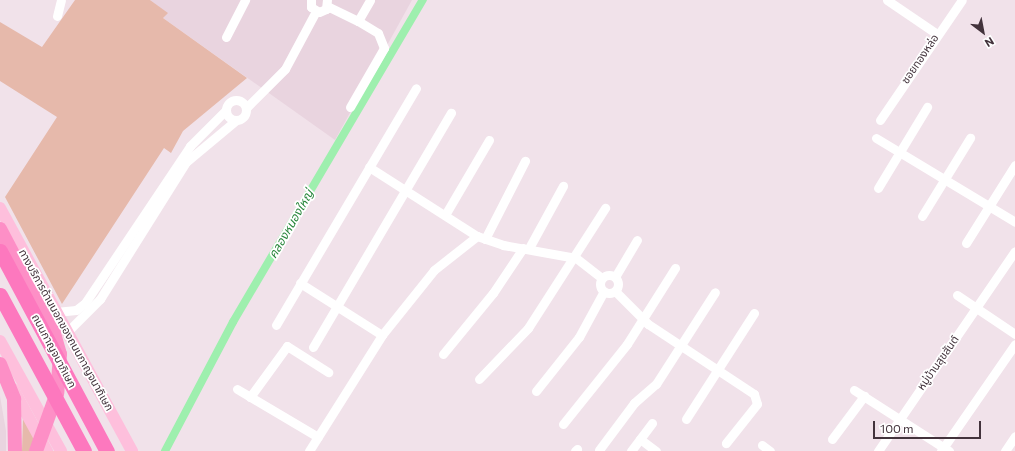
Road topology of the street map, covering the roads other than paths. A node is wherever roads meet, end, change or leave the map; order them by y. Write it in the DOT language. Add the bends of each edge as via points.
graph roads {
  1 [pos="61,0"];
  2 [pos="245,0"];
  3 [pos="311,0"];
  4 [pos="370,0"];
  5 [pos="888,0"];
  6 [pos="962,0"];
  7 [pos="327,3"];
  8 [pos="316,11"];
  9 [pos="57,16"];
  10 [pos="358,21"];
  11 [pos="937,34"];
  12 [pos="226,36"];
  13 [pos="416,88"];
  14 [pos="350,107"];
  15 [pos="927,107"];
  16 [pos="246,108"];
  17 [pos="226,110"];
  18 [pos="451,113"];
  19 [pos="880,120"];
  20 [pos="236,121"];
  21 [pos="876,138"];
  22 [pos="970,138"];
  23 [pos="488,140"];
  24 [pos="899,152"];
  25 [pos="525,161"];
  26 [pos="182,162"];
  27 [pos="1015,165"];
  28 [pos="369,166"];
  29 [pos="944,180"];
  30 [pos="563,186"];
  31 [pos="407,188"];
  32 [pos="878,188"];
  33 [pos="991,207"];
  34 [pos="0,208"];
  35 [pos="605,208"];
  36 [pos="445,215"];
  37 [pos="922,216"];
  38 [pos="1015,222"];
  39 [pos="0,229"];
  40 [pos="481,237"];
  41 [pos="637,240"];
  42 [pos="966,243"];
  43 [pos="526,248"];
  44 [pos="0,251"];
  45 [pos="1015,251"];
  46 [pos="124,253"];
  47 [pos="576,258"];
  48 [pos="675,268"];
  49 [pos="616,277"];
  50 [pos="602,278"];
  51 [pos="300,282"];
  52 [pos="615,290"];
  53 [pos="604,292"];
  54 [pos="715,292"];
  55 [pos="0,294"];
  56 [pos="957,295"];
  57 [pos="337,307"];
  58 [pos="976,307"];
  59 [pos="56,312"];
  60 [pos="754,313"];
  61 [pos="643,320"];
  62 [pos="276,325"];
  63 [pos="67,332"];
  64 [pos="1015,334"];
  65 [pos="382,335"];
  66 [pos="0,340"];
  67 [pos="1015,344"];
  68 [pos="313,347"];
  69 [pos="681,348"];
  70 [pos="443,354"];
  71 [pos="0,364"];
  72 [pos="718,370"];
  73 [pos="328,372"];
  74 [pos="7,376"];
  75 [pos="479,380"];
  76 [pos="236,389"];
  77 [pos="854,390"];
  78 [pos="536,391"];
  79 [pos="864,396"];
  80 [pos="250,397"];
  81 [pos="899,418"];
  82 [pos="686,419"];
  83 [pos="652,423"];
  84 [pos="563,424"];
  85 [pos="1015,436"];
  86 [pos="318,437"];
  87 [pos="640,439"];
  88 [pos="832,440"];
  89 [pos="726,443"];
  90 [pos="762,445"];
  91 [pos="599,450"];
  92 [pos="945,450"];
  93 [pos="15,451"];
  94 [pos="36,451"];
  95 [pos="47,451"];
  96 [pos="61,451"];
  97 [pos="84,451"];
  98 [pos="107,451"];
  99 [pos="132,451"];
  100 [pos="309,451"];
  101 [pos="631,451"];
  102 [pos="656,451"];
  103 [pos="770,451"];
  104 [pos="878,451"];
  105 [pos="1005,451"];
  1 -- 9 [label="street"];
  2 -- 12 [label="street"];
  3 -- 8 [label="street"];
  4 -- 10 [label="street"];
  5 -- 11 [label="street"];
  6 -- 11 [label="street, ซอยทองหล่อ"];
  7 -- 8 [label="street"];
  7 -- 10 [label="street"];
  8 -- 16 [label="street" via="285,69"];
  10 -- 14 [label="street" via="378,33 384,48"];
  11 -- 19 [label="street, ซอยทองหล่อ"];
  13 -- 28 [label="street"];
  15 -- 24 [label="street"];
  16 -- 17 [label="street" via="236,100 228,103"];
  16 -- 20 [label="street" via="244,117"];
  17 -- 20 [label="street" via="228,116"];
  17 -- 26 [label="street" via="206,127"];
  18 -- 31 [label="street"];
  20 -- 26 [label="street"];
  21 -- 24 [label="street"];
  22 -- 29 [label="street"];
  23 -- 36 [label="street"];
  24 -- 29 [label="street"];
  24 -- 32 [label="street"];
  25 -- 40 [label="street"];
  26 -- 46 [label="street"];
  27 -- 33 [label="street"];
  28 -- 31 [label="street"];
  28 -- 51 [label="street"];
  29 -- 33 [label="street"];
  29 -- 37 [label="street"];
  30 -- 43 [label="street"];
  31 -- 36 [label="street"];
  31 -- 57 [label="street"];
  33 -- 38 [label="street"];
  33 -- 42 [label="street"];
  34 -- 59 [label="main road, ทางบริการด้านนอกของถนนกาญจนาภิเษก"];
  35 -- 47 [label="street"];
  36 -- 40 [label="street"];
  39 -- 94 [label="main road" via="46,316 60,354 57,393"];
  40 -- 43 [label="street"];
  40 -- 65 [label="street" via="434,270"];
  41 -- 49 [label="street"];
  43 -- 47 [label="street"];
  43 -- 70 [label="street"];
  44 -- 98 [label="highway, ถนนกาญจนาภิเษก"];
  45 -- 58 [label="street, หมู่บ้านสุขสันต์"];
  46 -- 59 [label="street" via="85,303 76,310"];
  46 -- 63 [label="street" via="100,299"];
  47 -- 50 [label="street"];
  47 -- 75 [label="street" via="528,328"];
  48 -- 61 [label="street"];
  49 -- 50 [label="street" via="607,275"];
  49 -- 52 [label="street" via="618,285"];
  50 -- 53 [label="street" via="600,284"];
  51 -- 57 [label="street"];
  51 -- 62 [label="street"];
  52 -- 53 [label="street"];
  52 -- 61 [label="street"];
  53 -- 78 [label="street" via="579,337"];
  54 -- 69 [label="street"];
  55 -- 97 [label="highway, ถนนกาญจนาภิเษก"];
  56 -- 58 [label="street"];
  57 -- 65 [label="street"];
  57 -- 68 [label="street"];
  58 -- 64 [label="street"];
  58 -- 81 [label="street, หมู่บ้านสุขสันต์"];
  59 -- 63 [label="main road, ทางบริการด้านนอกของถนนกาญจนาภิเษก"];
  60 -- 72 [label="street"];
  61 -- 69 [label="street"];
  61 -- 84 [label="street"];
  63 -- 99 [label="main road, ทางบริการด้านนอกของถนนกาญจนาภิเษก"];
  65 -- 86 [label="street"];
  66 -- 96 [label="main road"];
  67 -- 92 [label="street"];
  69 -- 72 [label="street"];
  69 -- 91 [label="street" via="656,384 634,403"];
  71 -- 74 [label="main road"];
  72 -- 82 [label="street"];
  72 -- 89 [label="street" via="750,389 757,402"];
  73 -- 80 [label="street" via="287,346"];
  74 -- 93 [label="main road" via="17,414"];
  74 -- 95 [label="main road"];
  76 -- 80 [label="street"];
  77 -- 79 [label="street"];
  79 -- 81 [label="street"];
  79 -- 88 [label="street"];
  80 -- 86 [label="street"];
  81 -- 92 [label="street"];
  81 -- 104 [label="street, หมู่บ้านสุขสันต์"];
  83 -- 87 [label="street"];
  85 -- 105 [label="street"];
  86 -- 100 [label="street"];
  87 -- 101 [label="street"];
  87 -- 102 [label="street"];
  90 -- 103 [label="street"];
}
